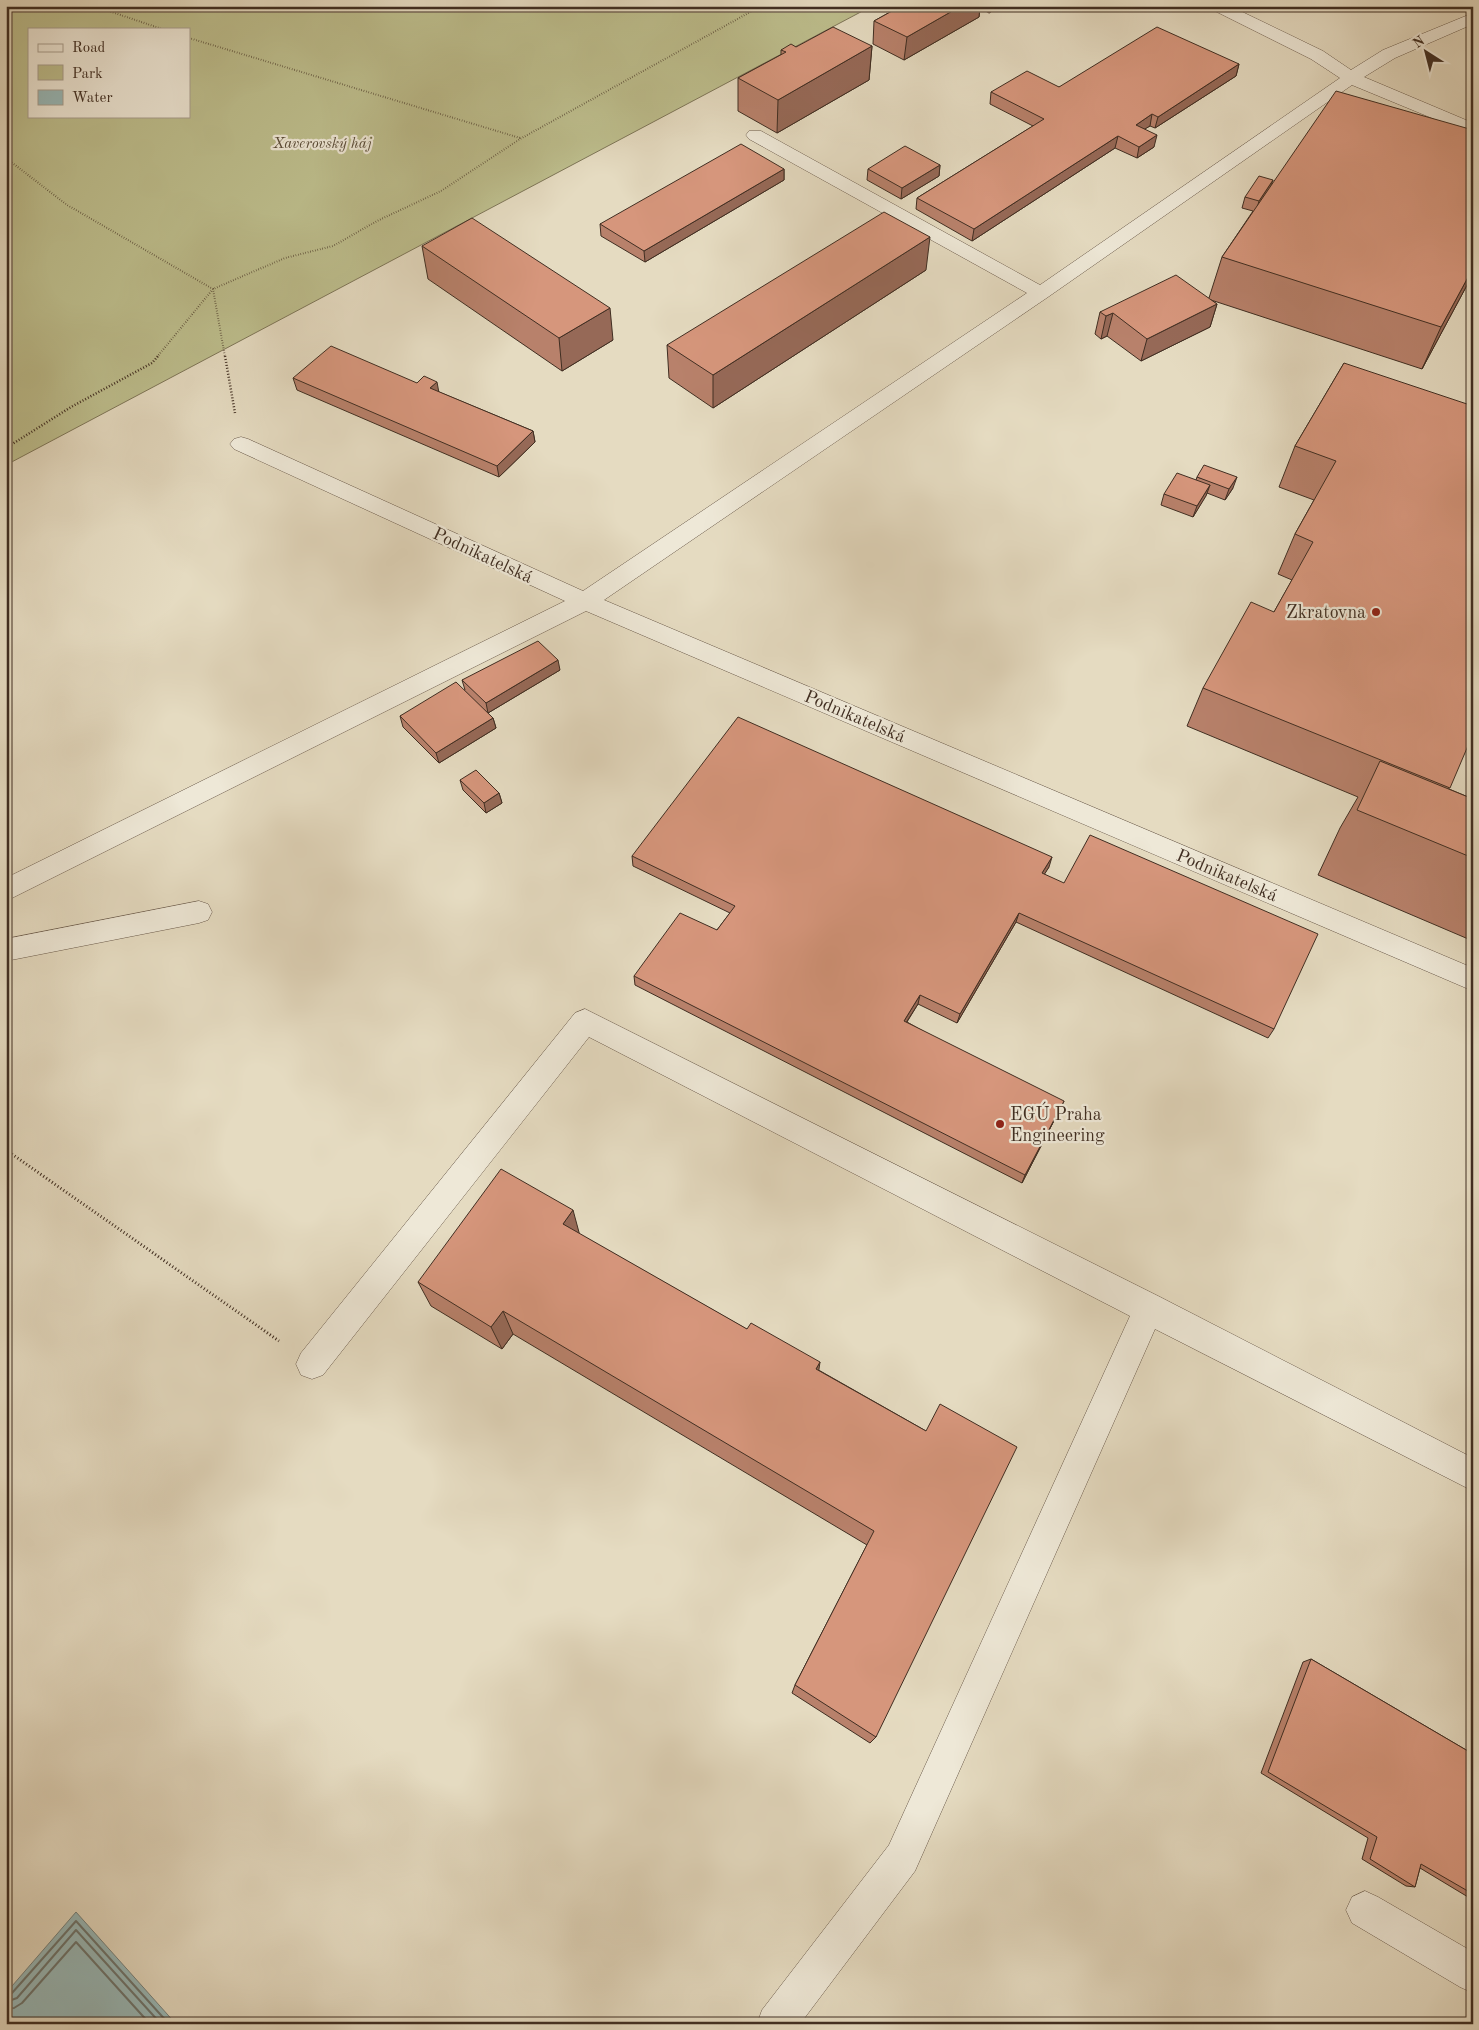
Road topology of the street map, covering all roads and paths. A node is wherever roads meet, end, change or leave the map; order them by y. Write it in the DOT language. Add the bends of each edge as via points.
graph roads {
  1 [pos="94,6"];
  2 [pos="761,6"];
  3 [pos="1218,6"];
  4 [pos="1473,18"];
  5 [pos="159,28"];
  6 [pos="190,38"];
  7 [pos="1351,78"];
  8 [pos="1473,130"];
  9 [pos="754,134"];
  10 [pos="520,139"];
  11 [pos="6,158"];
  12 [pos="213,289"];
  13 [pos="1041,293"];
  14 [pos="240,444"];
  15 [pos="6,448"];
  16 [pos="585,601"];
  17 [pos="6,890"];
  18 [pos="199,912"];
  19 [pos="6,950"];
  20 [pos="1473,980"];
  21 [pos="6,1150"];
  22 [pos="1150,1308"];
  23 [pos="312,1364"];
  24 [pos="1473,1475"];
  25 [pos="1364,1910"];
  26 [pos="1473,1974"];
  27 [pos="776,2024"];
  1 -- 5 [label="path"];
  2 -- 10 [label="path"];
  3 -- 7 [label="lane" via="1317,55"];
  4 -- 7 [label="lane" via="1389,54"];
  6 -- 10 [label="path"];
  7 -- 8 [label="lane"];
  7 -- 13 [label="lane"];
  9 -- 13 [label="lane"];
  10 -- 12 [label="path" via="441,191 333,246 285,258"];
  11 -- 12 [label="path" via="67,206"];
  12 -- 14 [label="path"];
  12 -- 15 [label="path" via="152,363 71,407"];
  13 -- 16 [label="lane"];
  14 -- 16 [label="lane, Podnikatelská"];
  16 -- 17 [label="lane"];
  16 -- 20 [label="lane, Podnikatelská"];
  18 -- 19 [label="lane"];
  21 -- 23 [label="path"];
  22 -- 23 [label="lane" via="585,1021"];
  22 -- 24 [label="lane"];
  22 -- 27 [label="lane" via="902,1858"];
  25 -- 26 [label="lane"];
}
